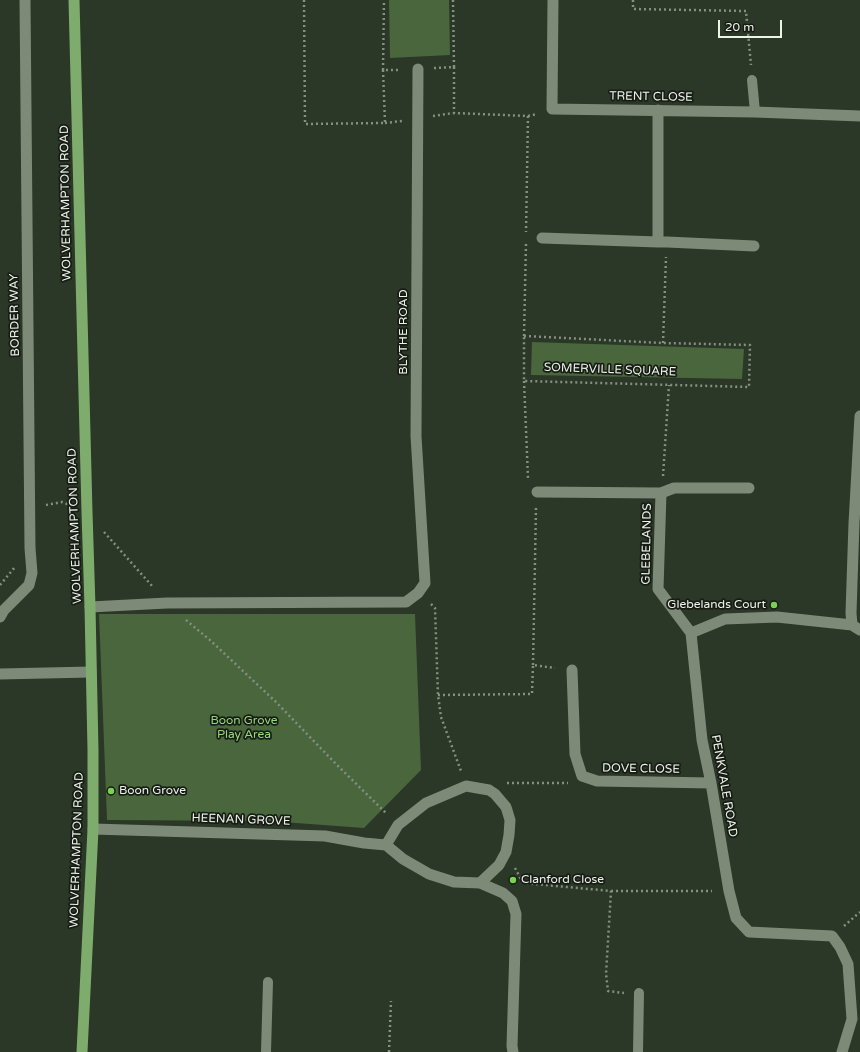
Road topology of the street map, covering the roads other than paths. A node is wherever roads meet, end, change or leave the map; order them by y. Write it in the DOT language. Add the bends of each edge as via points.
graph roads {
  1 [pos="25,0"];
  2 [pos="74,0"];
  3 [pos="553,0"];
  4 [pos="418,69"];
  5 [pos="752,80"];
  6 [pos="658,110"];
  7 [pos="755,112"];
  8 [pos="860,116"];
  9 [pos="542,238"];
  10 [pos="663,242"];
  11 [pos="754,246"];
  12 [pos="860,416"];
  13 [pos="749,488"];
  14 [pos="537,492"];
  15 [pos="661,493"];
  16 [pos="857,524"];
  17 [pos="90,607"];
  18 [pos="0,617"];
  19 [pos="856,627"];
  20 [pos="691,633"];
  21 [pos="572,670"];
  22 [pos="91,672"];
  23 [pos="0,674"];
  24 [pos="711,783"];
  25 [pos="93,829"];
  26 [pos="386,845"];
  27 [pos="480,883"];
  28 [pos="268,982"];
  29 [pos="639,993"];
  30 [pos="856,1019"];
  31 [pos="82,1052"];
  32 [pos="266,1052"];
  33 [pos="513,1052"];
  34 [pos="638,1052"];
  35 [pos="842,1052"];
  1 -- 18 [label="street, BORDER WAY" via="32,573 29,585"];
  2 -- 17 [label="highway, WOLVERHAMPTON ROAD"];
  3 -- 6 [label="street, TRENT CLOSE" via="552,109"];
  4 -- 17 [label="street, BLYTHE ROAD" via="416,436 425,583 406,602 167,603"];
  5 -- 7 [label="lane"];
  6 -- 7 [label="street, TRENT CLOSE"];
  6 -- 10 [label="street"];
  7 -- 8 [label="street, TRENT CLOSE"];
  9 -- 10 [label="street"];
  10 -- 11 [label="street"];
  12 -- 16 [label="street"];
  13 -- 15 [label="street" via="674,488"];
  14 -- 15 [label="street"];
  15 -- 20 [label="street, GLEBELANDS" via="658,589"];
  16 -- 19 [label="street" via="851,613"];
  17 -- 22 [label="highway, WOLVERHAMPTON ROAD"];
  19 -- 20 [label="street" via="777,617 725,619"];
  20 -- 24 [label="street, PENKVALE ROAD" via="702,740"];
  21 -- 24 [label="street, DOVE CLOSE" via="575,754 582,776 596,781"];
  22 -- 23 [label="street"];
  22 -- 25 [label="highway, WOLVERHAMPTON ROAD"];
  24 -- 30 [label="street, PENKVALE ROAD" via="736,918 749,932 832,936 848,964"];
  25 -- 26 [label="street, HEENAN GROVE" via="325,836"];
  25 -- 31 [label="highway, WOLVERHAMPTON ROAD"];
  26 -- 27 [label="street" via="403,859 429,874 454,882"];
  26 -- 27 [label="street" via="398,825 426,803 466,786 488,790 506,807 510,820 509,835 506,852 499,865"];
  27 -- 33 [label="street" via="512,900 516,914"];
  28 -- 32 [label="lane"];
  29 -- 34 [label="lane"];
  30 -- 35 [label="street, PENKVALE ROAD"];
}
